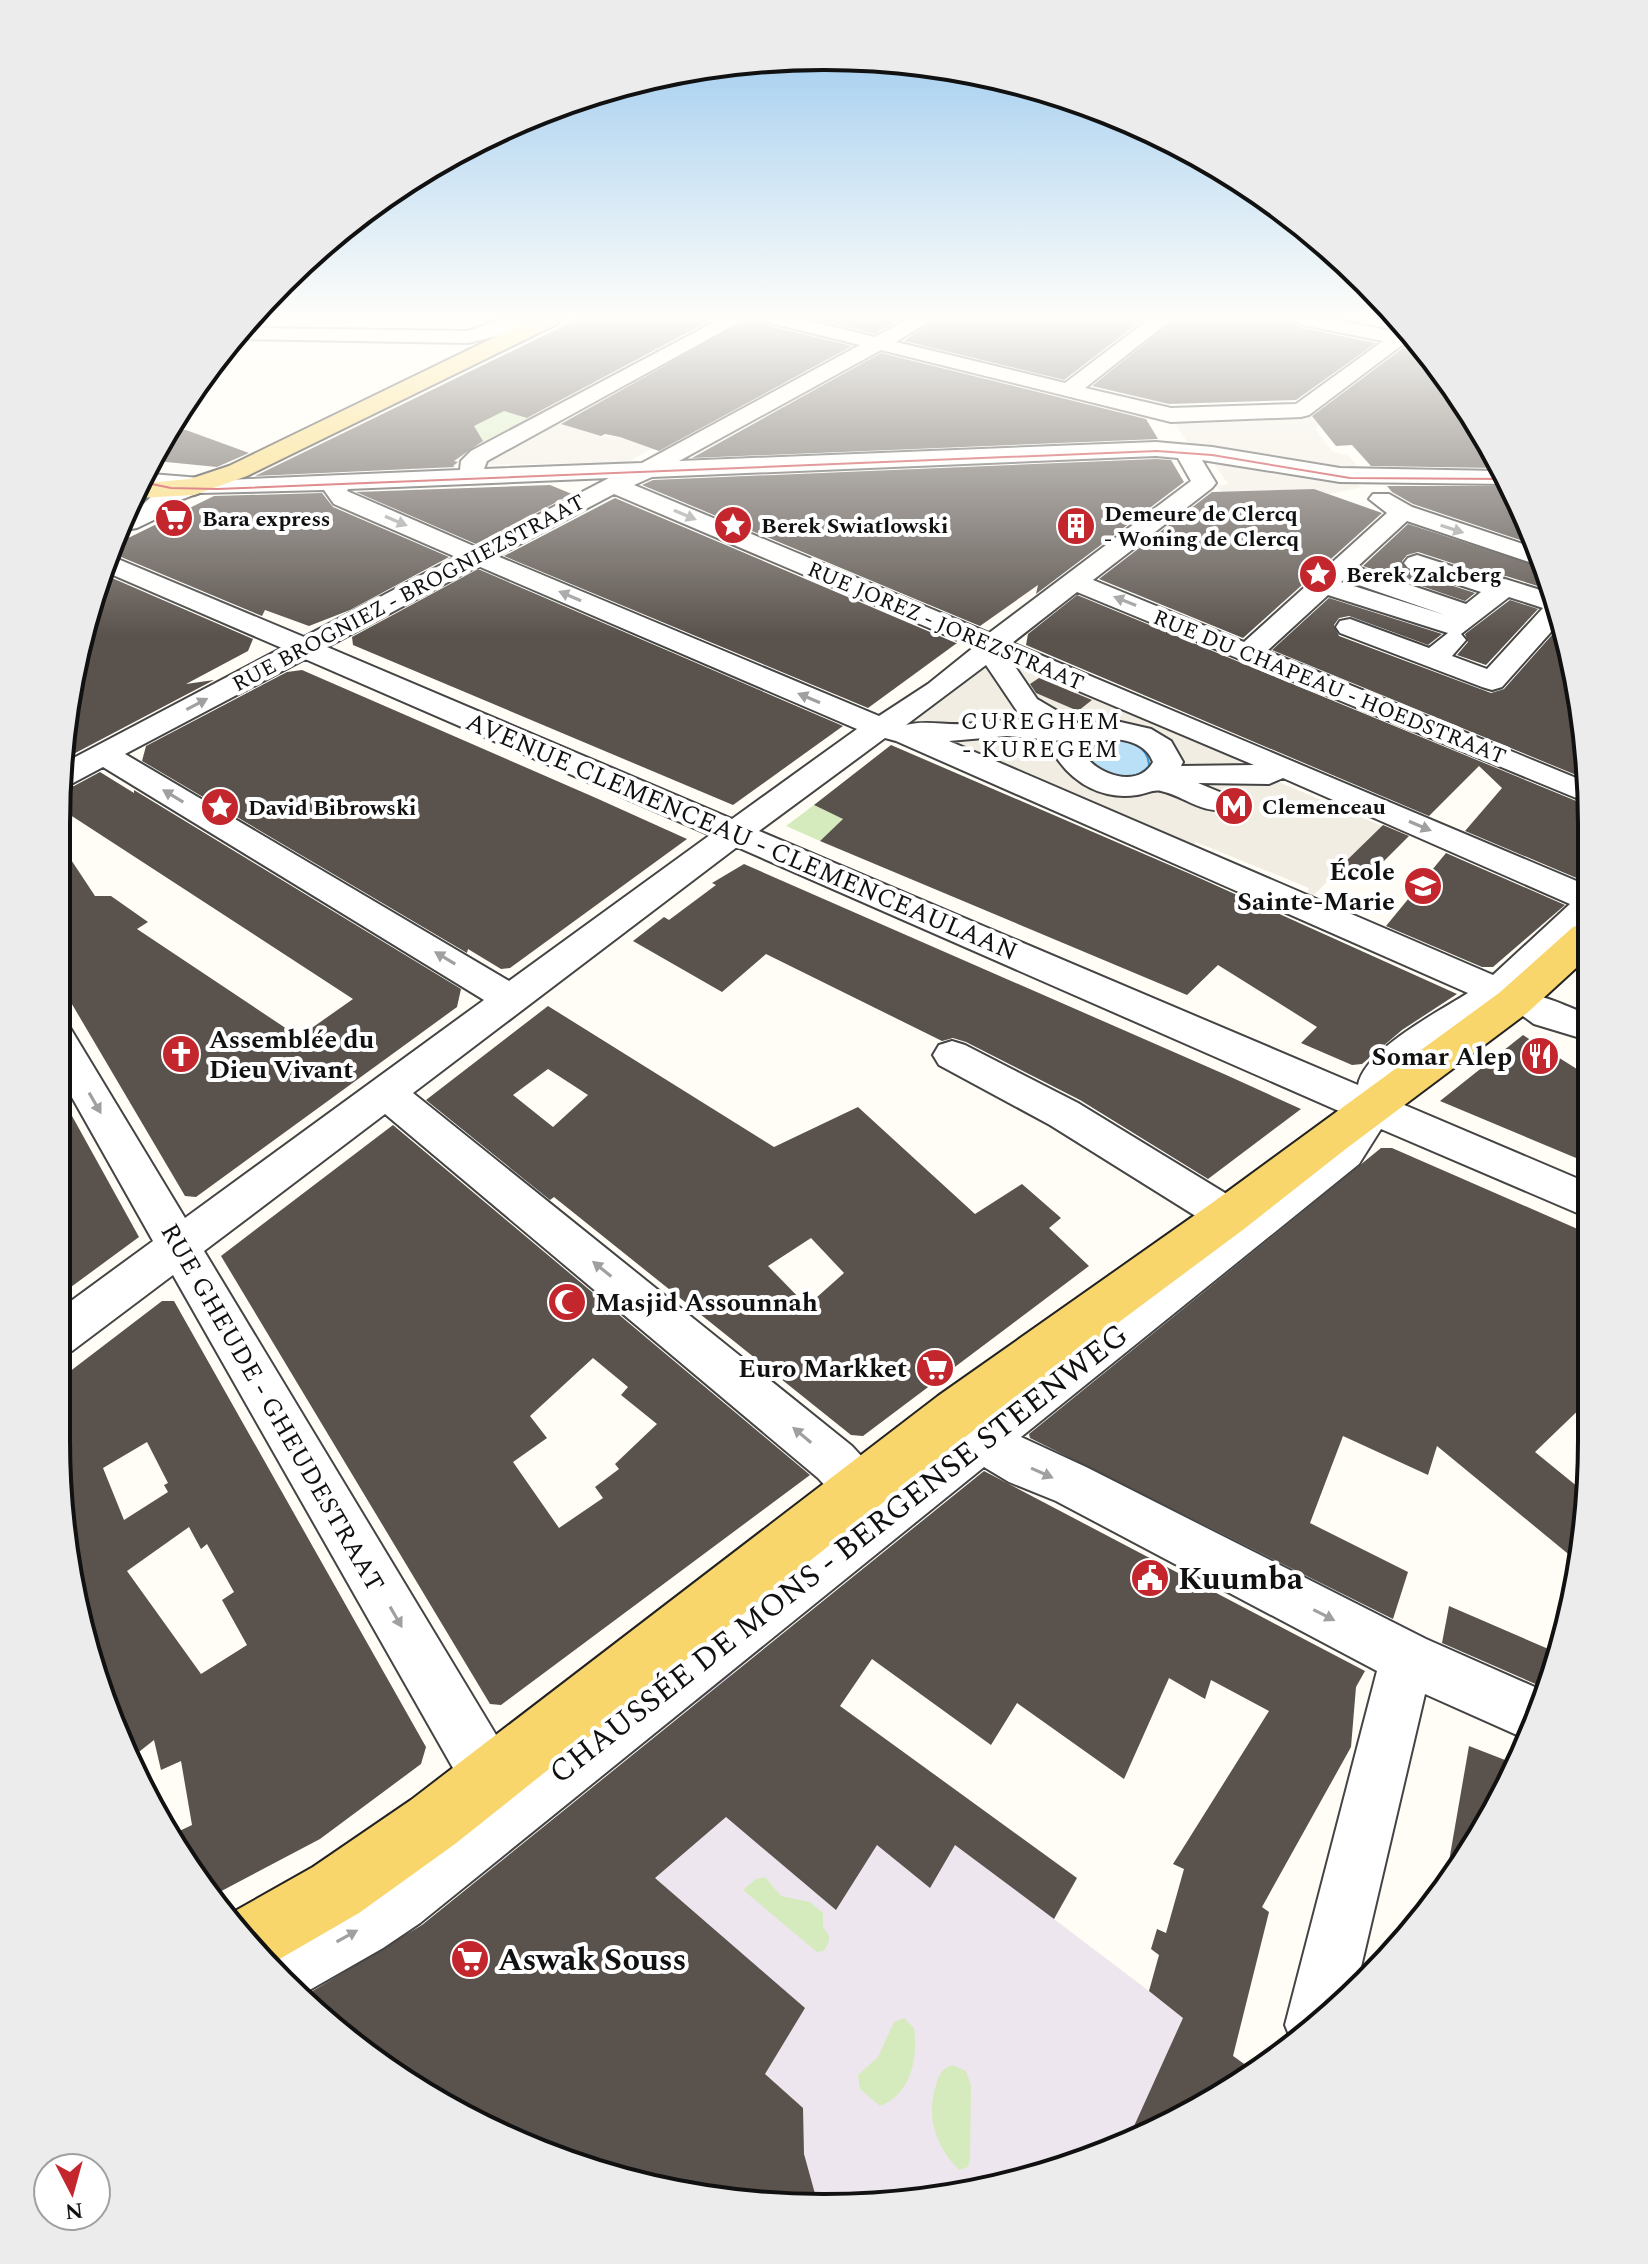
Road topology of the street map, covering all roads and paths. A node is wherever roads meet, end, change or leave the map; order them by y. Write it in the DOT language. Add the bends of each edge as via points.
graph roads {
  1 [pos="333,425"];
  2 [pos="538,425"];
  3 [pos="716,425"];
  4 [pos="1162,425"];
  5 [pos="1179,425"];
  6 [pos="1299,426"];
  7 [pos="1176,430"];
  8 [pos="527,440"];
  9 [pos="605,448"];
  10 [pos="645,460"];
  11 [pos="479,472"];
  12 [pos="1362,472"];
  13 [pos="156,476"];
  14 [pos="1493,477"];
  15 [pos="338,482"];
  16 [pos="152,483"];
  17 [pos="613,485"];
  18 [pos="194,487"];
  19 [pos="148,491"];
  20 [pos="1403,512"];
  21 [pos="134,520"];
  22 [pos="1528,554"];
  23 [pos="478,556"];
  24 [pos="1417,563"];
  25 [pos="116,566"];
  26 [pos="1332,578"];
  27 [pos="1074,581"];
  28 [pos="1500,590"];
  29 [pos="1543,599"];
  30 [pos="1549,618"];
  31 [pos="1464,621"];
  32 [pos="1350,627"];
  33 [pos="305,648"];
  34 [pos="1249,652"];
  35 [pos="1434,659"];
  36 [pos="1001,661"];
  37 [pos="881,728"];
  38 [pos="1080,735"];
  39 [pos="1156,735"];
  40 [pos="103,754"];
  41 [pos="72,770"];
  42 [pos="1157,778"];
  43 [pos="1577,789"];
  44 [pos="1216,802"];
  45 [pos="736,833"];
  46 [pos="1191,846"];
  47 [pos="1578,895"];
  48 [pos="1578,919"];
  49 [pos="1578,944"];
  50 [pos="511,999"];
  51 [pos="1514,1001"];
  52 [pos="1578,1024"];
  53 [pos="952,1055"];
  54 [pos="70,1060"];
  55 [pos="387,1093"];
  56 [pos="1374,1107"];
  57 [pos="1578,1197"];
  58 [pos="1228,1216"];
  59 [pos="178,1246"];
  60 [pos="70,1327"];
  61 [pos="969,1426"];
  62 [pos="859,1488"];
  63 [pos="1407,1658"];
  64 [pos="1527,1712"];
  65 [pos="490,1778"];
  66 [pos="256,1936"];
  67 [pos="287,1969"];
  68 [pos="1320,2008"];
  1 -- 18 [label="main road"];
  2 -- 11 [label="street" via="479,456 473,461"];
  3 -- 10 [label="street, RUE BROGNIEZ - BROGNIEZSTRAAT"];
  4 -- 7 [label="street"];
  5 -- 7 [label="street"];
  6 -- 7 [label="street" via="1242,439"];
  6 -- 12 [label="street"];
  7 -- 10 [label="street" via="1122,450"];
  7 -- 12 [label="street"];
  7 -- 27 [label="street" via="1204,483"];
  8 -- 11 [label="street" via="556,446"];
  9 -- 10 [label="street"];
  10 -- 11 [label="street"];
  10 -- 17 [label="street, RUE BROGNIEZ - BROGNIEZSTRAAT"];
  11 -- 15 [label="street"];
  12 -- 14 [label="street"];
  12 -- 20 [label="street" via="1386,505"];
  13 -- 18 [label="street"];
  15 -- 18 [label="street"];
  15 -- 23 [label="street, one-way" via="335,493 342,499"];
  16 -- 18 [label="main road"];
  17 -- 23 [label="street, RUE BROGNIEZ - BROGNIEZSTRAAT"];
  17 -- 36 [label="street, RUE JOREZ - JOREZSTRAAT, one-way"];
  18 -- 19 [label="main road"];
  18 -- 21 [label="street" via="160,499 153,511"];
  20 -- 22 [label="street, one-way"];
  20 -- 26 [label="street"];
  23 -- 33 [label="street, RUE BROGNIEZ - BROGNIEZSTRAAT"];
  37 -- 23 [label="street, one-way"];
  24 -- 28 [label="street"];
  25 -- 33 [label="street, AVENUE CLEMENCEAU - CLEMENCEAULAAN"];
  26 -- 31 [label="street"];
  26 -- 34 [label="street"];
  34 -- 27 [label="street, RUE DU CHAPEAU - HOEDSTRAAT, one-way"];
  27 -- 36 [label="street"];
  28 -- 29 [label="street"];
  28 -- 31 [label="street"];
  30 -- 35 [label="street" via="1492,681"];
  31 -- 35 [label="street"];
  32 -- 35 [label="street"];
  40 -- 33 [label="street, RUE BROGNIEZ - BROGNIEZSTRAAT, one-way"];
  33 -- 45 [label="street, AVENUE CLEMENCEAU - CLEMENCEAULAAN"];
  34 -- 43 [label="street, RUE DU CHAPEAU - HOEDSTRAAT"];
  36 -- 37 [label="street" via="982,656 911,712"];
  36 -- 38 [label="street" via="1027,705"];
  36 -- 38 [label="street" via="911,730 962,733 1007,727"];
  36 -- 39 [label="street" via="1040,671 1143,715"];
  36 -- 47 [label="street, RUE JOREZ - JOREZSTRAAT, one-way"];
  37 -- 45 [label="street"];
  37 -- 51 [label="street" via="906,734 1243,878"];
  38 -- 39 [label="street" via="1116,730"];
  38 -- 42 [label="street" via="1071,757 1090,778 1129,786"];
  39 -- 42 [label="street" via="1168,762"];
  39 -- 42 [label="street" via="1269,775"];
  40 -- 41 [label="street, RUE BROGNIEZ - BROGNIEZSTRAAT"];
  50 -- 40 [label="street, one-way"];
  42 -- 44 [label="street"];
  42 -- 46 [label="street" via="1168,809"];
  45 -- 50 [label="street"];
  45 -- 56 [label="street, AVENUE CLEMENCEAU - CLEMENCEAULAAN"];
  48 -- 51 [label="street, CHAUSSÉE DE MONS - BERGENSE STEENWEG"];
  49 -- 51 [label="main road, CHAUSSÉE DE MONS - BERGENSE STEENWEG"];
  50 -- 55 [label="street"];
  51 -- 52 [label="street"];
  51 -- 56 [label="main road, CHAUSSÉE DE MONS - BERGENSE STEENWEG"];
  53 -- 58 [label="street" via="1064,1114"];
  54 -- 59 [label="street, RUE GHEUDE - GHEUDESTRAAT, one-way"];
  55 -- 59 [label="street"];
  62 -- 55 [label="street, one-way" via="835,1462"];
  56 -- 57 [label="street, AVENUE CLEMENCEAU - CLEMENCEAULAAN"];
  56 -- 58 [label="main road, CHAUSSÉE DE MONS - BERGENSE STEENWEG"];
  56 -- 61 [label="street, CHAUSSÉE DE MONS - BERGENSE STEENWEG" via="1350,1148"];
  58 -- 61 [label="main road, CHAUSSÉE DE MONS - BERGENSE STEENWEG"];
  59 -- 60 [label="street"];
  59 -- 65 [label="street, RUE GHEUDE - GHEUDESTRAAT, one-way"];
  61 -- 62 [label="main road, CHAUSSÉE DE MONS - BERGENSE STEENWEG"];
  61 -- 63 [label="street, one-way" via="1044,1475 1069,1483"];
  67 -- 61 [label="street, CHAUSSÉE DE MONS - BERGENSE STEENWEG, one-way" via="399,1902"];
  62 -- 65 [label="main road, CHAUSSÉE DE MONS - BERGENSE STEENWEG"];
  63 -- 64 [label="street"];
  63 -- 68 [label="street"];
  65 -- 66 [label="main road, CHAUSSÉE DE MONS - BERGENSE STEENWEG" via="336,1890"];
}
